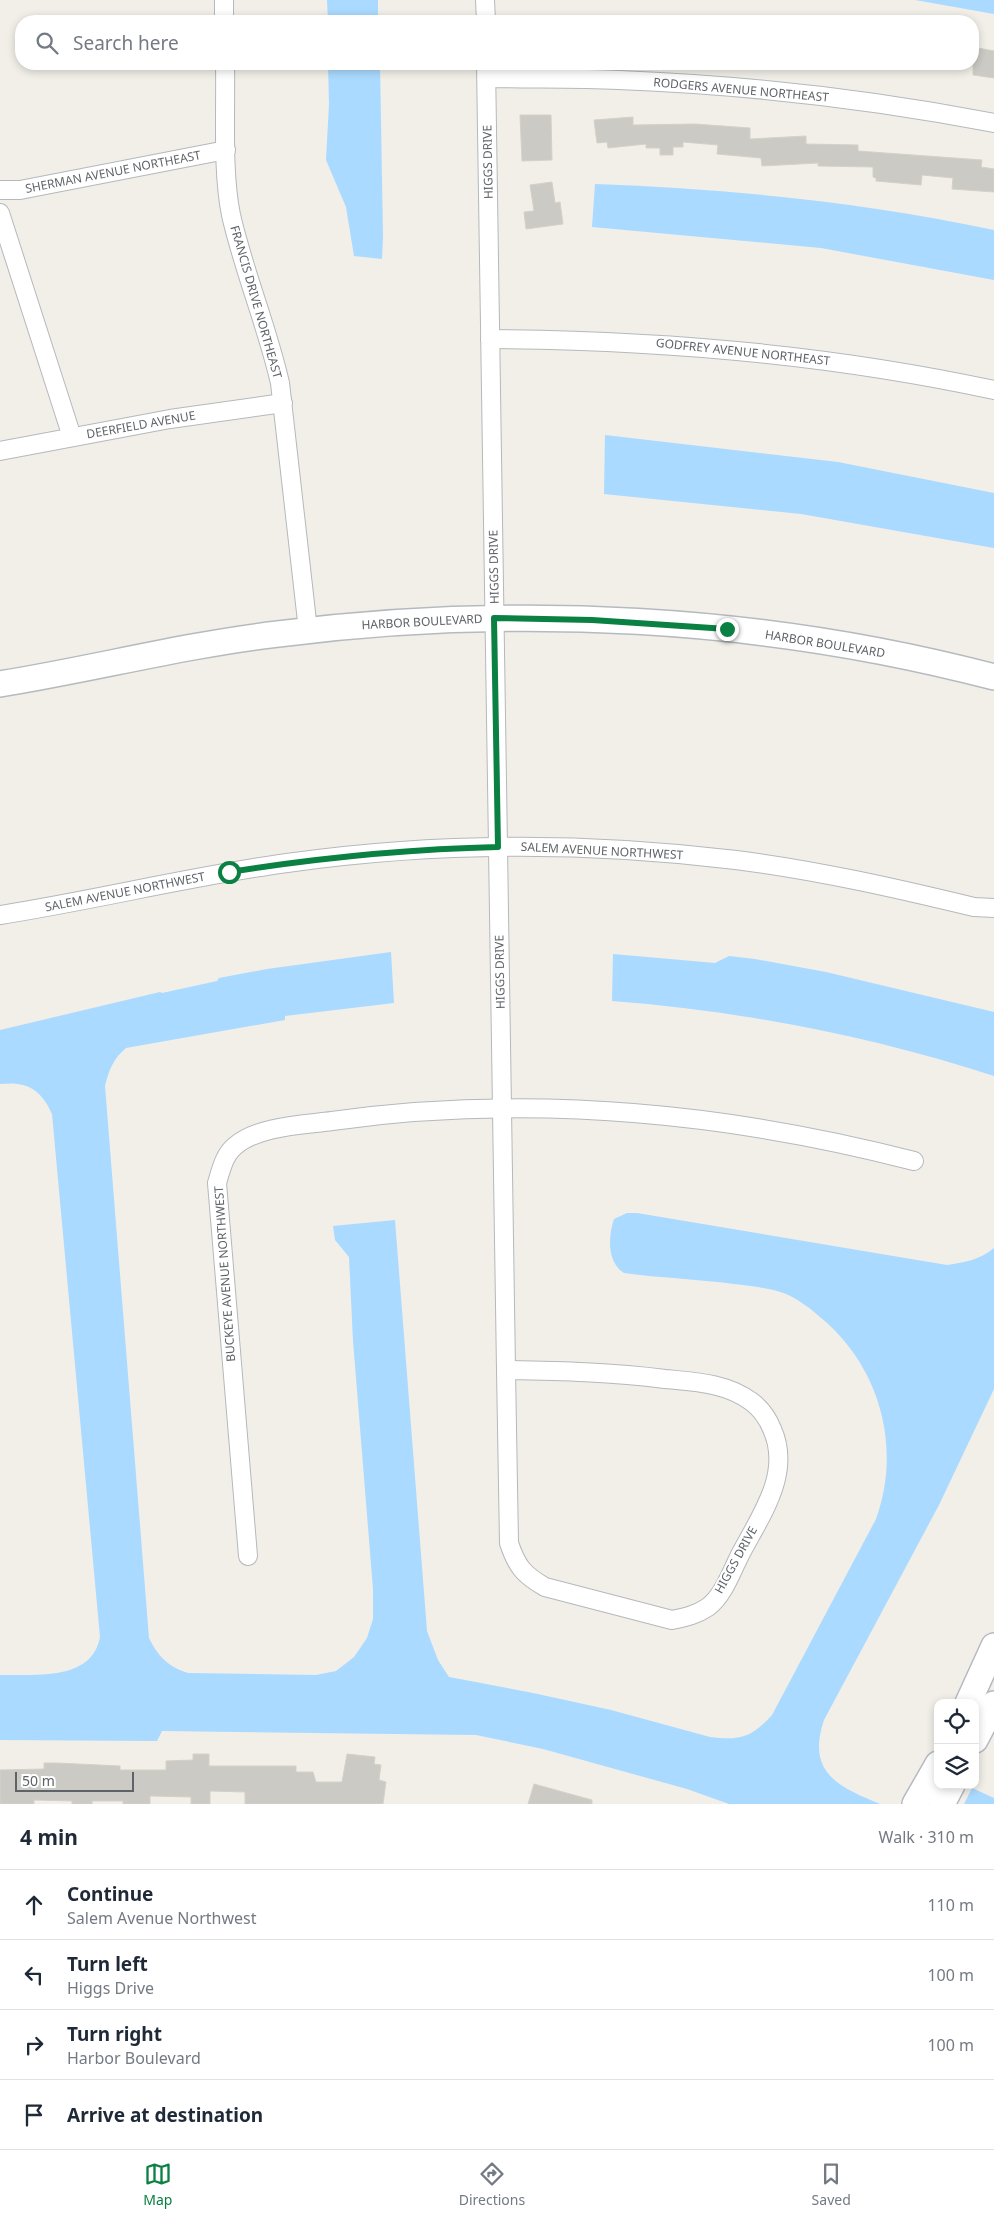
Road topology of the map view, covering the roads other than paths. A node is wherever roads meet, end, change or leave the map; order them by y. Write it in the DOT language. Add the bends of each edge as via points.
graph roads {
  1 [pos="224,0"];
  2 [pos="485,0"];
  3 [pos="224,15"];
  4 [pos="486,15"];
  5 [pos="225,70"];
  6 [pos="486,71"];
  7 [pos="994,123"];
  8 [pos="226,150"];
  9 [pos="0,190"];
  10 [pos="0,213"];
  11 [pos="490,339"];
  12 [pos="994,390"];
  13 [pos="283,403"];
  14 [pos="72,437"];
  15 [pos="0,451"];
  16 [pos="494,618"];
  17 [pos="308,630"];
  18 [pos="994,677"];
  19 [pos="0,684"];
  20 [pos="498,847"];
  21 [pos="994,908"];
  22 [pos="0,915"];
  23 [pos="502,1108"];
  24 [pos="914,1161"];
  25 [pos="506,1370"];
  26 [pos="248,1556"];
  27 [pos="994,1646"];
  28 [pos="970,1699"];
  29 [pos="994,1704"];
  30 [pos="979,1732"];
  31 [pos="934,1771"];
  32 [pos="950,1789"];
  33 [pos="916,1804"];
  34 [pos="942,1804"];
  1 -- 3 [label="street"];
  2 -- 4 [label="street"];
  5 -- 8 [label="street, FRANCIS DRIVE NORTHEAST"];
  6 -- 7 [label="street, RODGERS AVENUE NORTHEAST" via="791,92"];
  6 -- 11 [label="street, HIGGS DRIVE"];
  8 -- 9 [label="street, SHERMAN AVENUE NORTHEAST" via="20,190"];
  8 -- 13 [label="street, FRANCIS DRIVE NORTHEAST" via="231,215 272,345"];
  10 -- 14 [label="street"];
  11 -- 12 [label="street, GODFREY AVENUE NORTHEAST" via="724,348 907,372"];
  11 -- 16 [label="street, HIGGS DRIVE"];
  13 -- 14 [label="street, DEERFIELD AVENUE"];
  13 -- 17 [label="street, FRANCIS DRIVE NORTHEAST"];
  14 -- 15 [label="street, DEERFIELD AVENUE"];
  16 -- 17 [label="street, HARBOR BOULEVARD"];
  16 -- 18 [label="street, HARBOR BOULEVARD" via="592,620 727,629 886,653"];
  16 -- 20 [label="street, HIGGS DRIVE"];
  17 -- 19 [label="street, HARBOR BOULEVARD" via="173,650"];
  20 -- 21 [label="street, SALEM AVENUE NORTHWEST" via="646,851 736,860 825,874 974,907"];
  20 -- 22 [label="street, SALEM AVENUE NORTHWEST" via="378,853 288,863"];
  20 -- 23 [label="street, HIGGS DRIVE"];
  23 -- 24 [label="street, BUCKEYE AVENUE NORTHWEST" via="654,1114 730,1123 806,1136"];
  23 -- 25 [label="street, HIGGS DRIVE"];
  23 -- 26 [label="street, BUCKEYE AVENUE NORTHWEST" via="439,1110 287,1127 250,1136 233,1147 222,1164 218,1183"];
  25 -- 25 [label="street, HIGGS DRIVE" via="632,1375 719,1386 738,1392 768,1419 776,1437 778,1476 721,1591 709,1606 692,1616 672,1620 545,1587 528,1577 515,1562 509,1543"];
  27 -- 28 [label="street"];
  29 -- 30 [label="street"];
  31 -- 33 [label="street"];
  32 -- 34 [label="street"];
}
